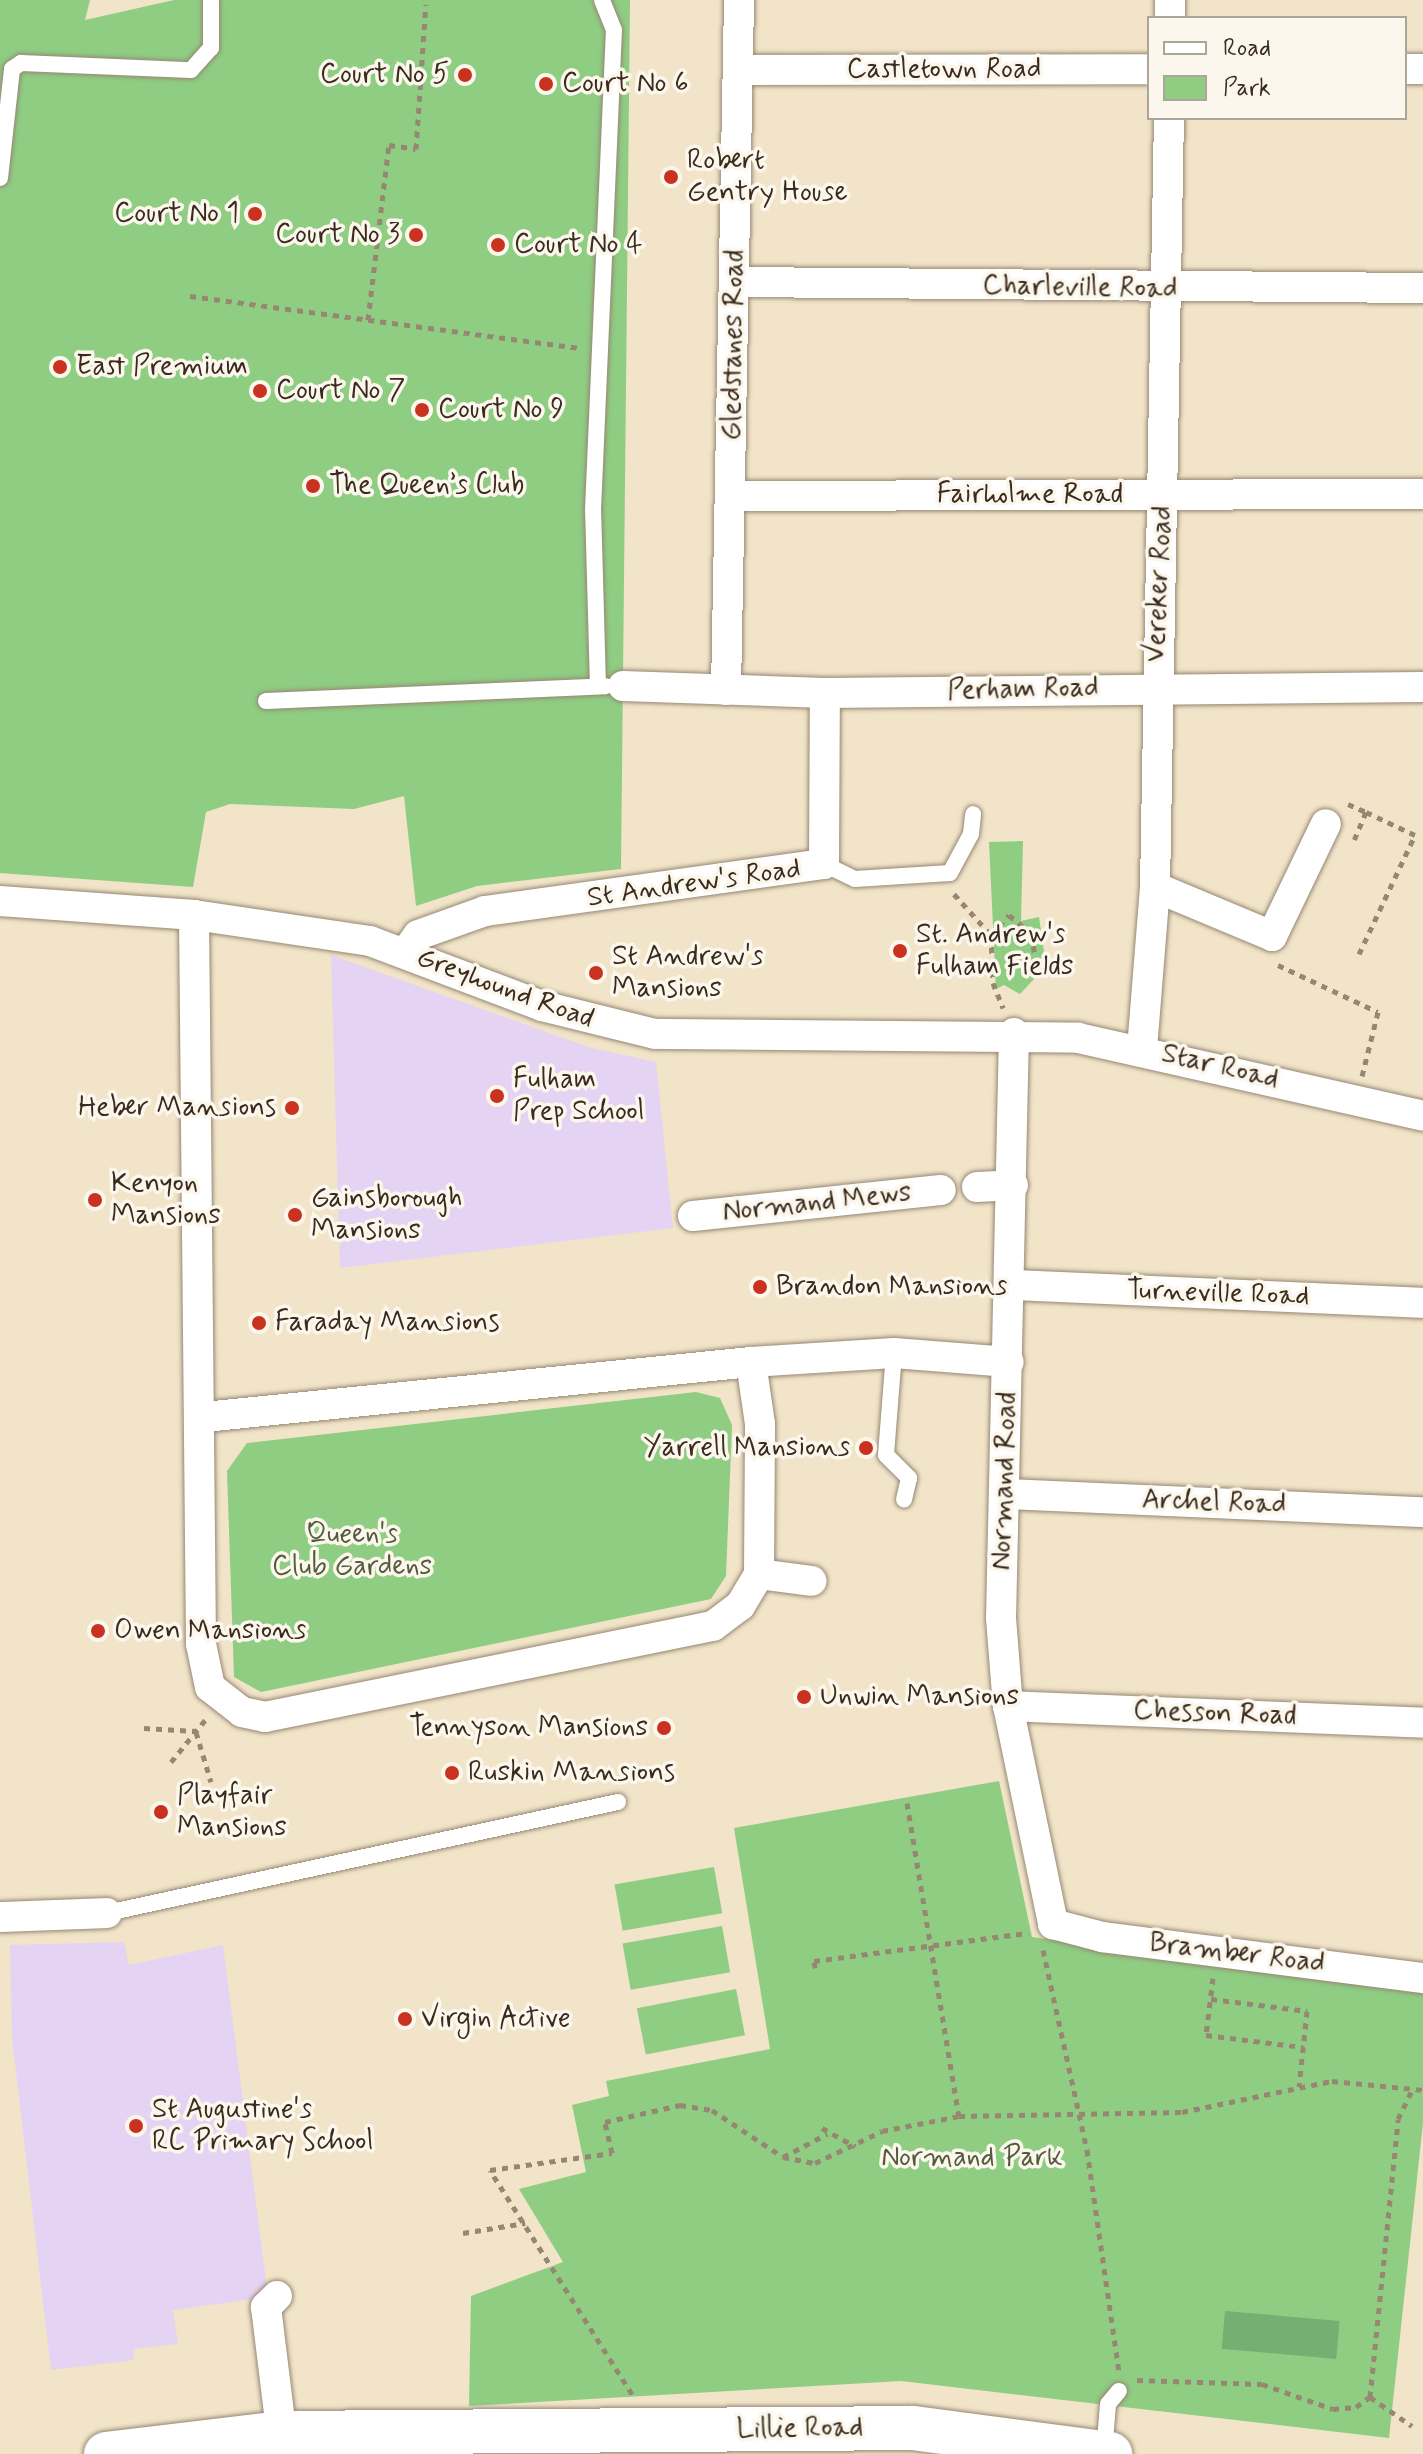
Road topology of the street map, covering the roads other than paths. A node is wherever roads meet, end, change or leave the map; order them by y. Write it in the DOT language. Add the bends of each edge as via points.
graph roads {
  1 [pos="211,0"];
  2 [pos="602,0"];
  3 [pos="739,0"];
  4 [pos="1147,69"];
  5 [pos="738,70"];
  6 [pos="1169,120"];
  7 [pos="0,178"];
  8 [pos="736,282"];
  9 [pos="1423,288"];
  10 [pos="1163,290"];
  11 [pos="1423,494"];
  12 [pos="1164,495"];
  13 [pos="732,496"];
  14 [pos="611,686"];
  15 [pos="1423,687"];
  16 [pos="1155,688"];
  17 [pos="726,690"];
  18 [pos="825,693"];
  19 [pos="266,701"];
  20 [pos="973,814"];
  21 [pos="1326,824"];
  22 [pos="824,864"];
  23 [pos="1155,887"];
  24 [pos="0,901"];
  25 [pos="194,915"];
  26 [pos="405,953"];
  27 [pos="1014,1033"];
  28 [pos="1142,1049"];
  29 [pos="1423,1116"];
  30 [pos="1013,1185"];
  31 [pos="977,1187"];
  32 [pos="941,1190"];
  33 [pos="693,1216"];
  34 [pos="1012,1285"];
  35 [pos="1423,1303"];
  36 [pos="894,1353"];
  37 [pos="751,1362"];
  38 [pos="1009,1362"];
  39 [pos="204,1417"];
  40 [pos="1005,1494"];
  41 [pos="904,1499"];
  42 [pos="1423,1512"];
  43 [pos="759,1574"];
  44 [pos="812,1581"];
  45 [pos="1008,1706"];
  46 [pos="1423,1723"];
  47 [pos="618,1802"];
  48 [pos="107,1913"];
  49 [pos="0,1917"];
  50 [pos="1048,1934"];
  51 [pos="1423,1978"];
  52 [pos="277,2296"];
  53 [pos="1120,2385"];
  54 [pos="714,2442"];
  55 [pos="283,2444"];
  56 [pos="1107,2453"];
  57 [pos="106,2454"];
  1 -- 7 [label="lane" via="211,48 191,70 21,63 12,69"];
  2 -- 14 [label="lane" via="614,30 593,510"];
  3 -- 5 [label="street, Gledstanes Road"];
  4 -- 5 [label="street, Castletown Road"];
  5 -- 8 [label="street, Gledstanes Road"];
  6 -- 10 [label="street, Vereker Road"];
  8 -- 10 [label="street, Charleville Road"];
  8 -- 13 [label="street, Gledstanes Road"];
  9 -- 10 [label="street, Charleville Road"];
  10 -- 12 [label="street, Vereker Road"];
  11 -- 12 [label="street, Fairholme Road"];
  12 -- 13 [label="street, Fairholme Road"];
  12 -- 16 [label="street, Vereker Road"];
  13 -- 17 [label="street, Gledstanes Road"];
  14 -- 17 [label="street, Perham Road"];
  14 -- 19 [label="lane"];
  15 -- 16 [label="street, Perham Road"];
  16 -- 18 [label="street, Perham Road"];
  16 -- 23 [label="street, Vereker Road"];
  17 -- 18 [label="street, Perham Road"];
  18 -- 22 [label="street, St Andrew's Road"];
  20 -- 22 [label="lane" via="971,834 950,873 855,879"];
  21 -- 23 [label="street" via="1272,936"];
  22 -- 26 [label="street, St Andrew's Road" via="485,911 418,935"];
  23 -- 28 [label="street, Vereker Road"];
  24 -- 25 [label="street, Greyhound Road"];
  25 -- 26 [label="street, Greyhound Road" via="357,938"];
  25 -- 39 [label="street"];
  26 -- 27 [label="street, Greyhound Road" via="542,1006 655,1034"];
  27 -- 28 [label="street, Star Road"];
  27 -- 30 [label="street, Normand Road"];
  28 -- 29 [label="street, Star Road"];
  30 -- 31 [label="street"];
  30 -- 34 [label="street, Normand Road"];
  32 -- 33 [label="street, Normand Mews"];
  34 -- 35 [label="street, Turneville Road"];
  34 -- 38 [label="street, Normand Road"];
  36 -- 37 [label="street"];
  36 -- 38 [label="street"];
  36 -- 41 [label="lane" via="886,1455 909,1478"];
  37 -- 39 [label="street"];
  37 -- 43 [label="street" via="760,1424"];
  38 -- 40 [label="street, Normand Road"];
  39 -- 43 [label="street" via="203,1668 210,1687 242,1712 265,1717 713,1626 740,1606"];
  40 -- 42 [label="street, Archel Road"];
  40 -- 45 [label="street, Normand Road"];
  43 -- 44 [label="street"];
  45 -- 46 [label="street, Chesson Road"];
  45 -- 50 [label="street, Normand Road"];
  47 -- 48 [label="lane"];
  48 -- 49 [label="street"];
  50 -- 51 [label="street, Bramber Road"];
  52 -- 55 [label="street" via="266,2307"];
  53 -- 56 [label="lane" via="1108,2404"];
  54 -- 55 [label="main road, Lillie Road"];
  54 -- 56 [label="main road, Lillie Road" via="913,2428"];
  55 -- 57 [label="main road, Lillie Road"];
}
